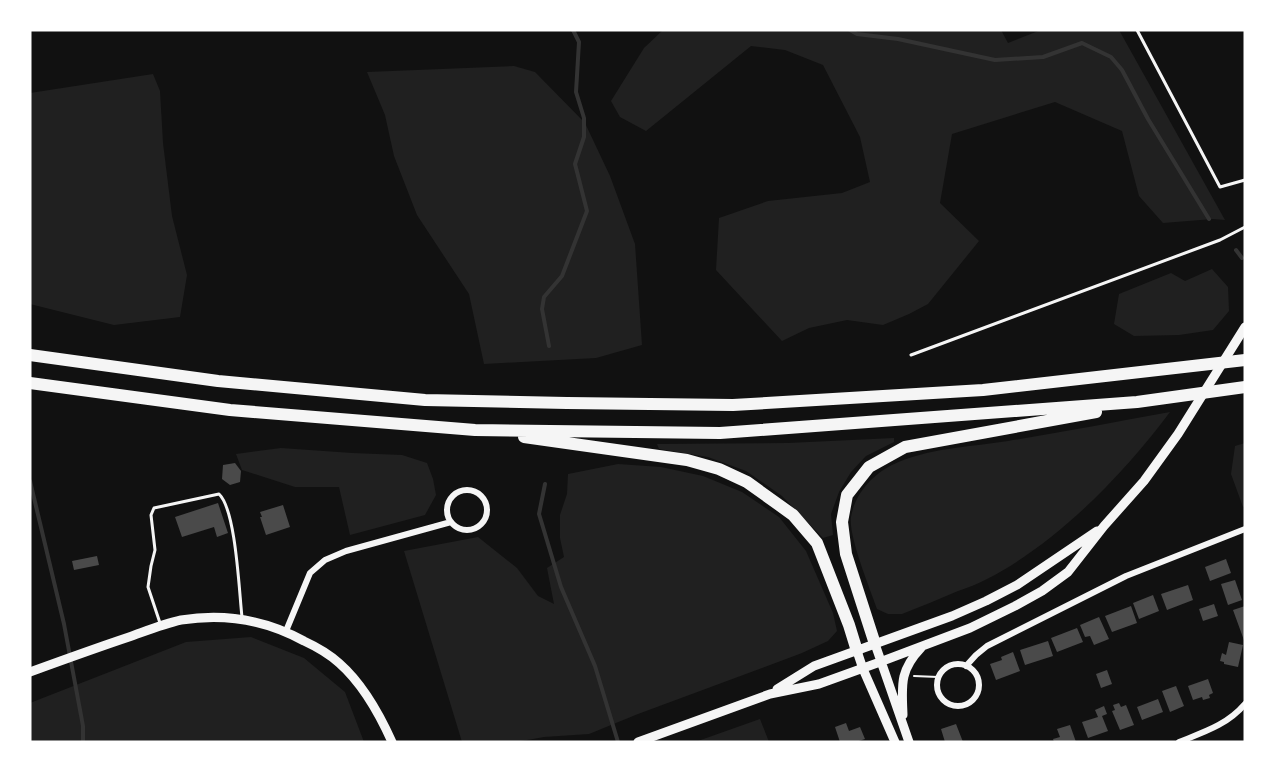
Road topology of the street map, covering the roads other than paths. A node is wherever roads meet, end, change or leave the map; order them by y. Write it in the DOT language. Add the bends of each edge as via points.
graph roads {
  1 [pos="1137,30"];
  2 [pos="1245,180"];
  3 [pos="1245,227"];
  4 [pos="1245,327"];
  5 [pos="30,354"];
  6 [pos="911,355"];
  7 [pos="1245,360"];
  8 [pos="36,383"];
  9 [pos="1245,387"];
  10 [pos="1137,402"];
  11 [pos="475,430"];
  12 [pos="451,522"];
  13 [pos="1104,526"];
  14 [pos="1245,529"];
  15 [pos="242,618"];
  16 [pos="160,626"];
  17 [pos="286,631"];
  18 [pos="874,644"];
  19 [pos="924,645"];
  20 [pos="857,651"];
  21 [pos="880,662"];
  22 [pos="966,666"];
  23 [pos="863,669"];
  24 [pos="30,672"];
  25 [pos="770,694"];
  26 [pos="1245,704"];
  27 [pos="904,727"];
  28 [pos="641,741"];
  29 [pos="392,742"];
  30 [pos="895,742"];
  31 [pos="909,742"];
  32 [pos="1179,742"];
  1 -- 2 [label="lane" via="1220,188"];
  3 -- 6 [label="lane" via="1220,240"];
  4 -- 13 [label="main road" via="1178,434"];
  5 -- 7 [label="highway" via="218,381 425,400 721,405 983,390"];
  8 -- 11 [label="highway" via="230,410"];
  9 -- 10 [label="highway"];
  10 -- 11 [label="highway" via="720,433"];
  10 -- 18 [label="highway" via="905,447 869,467 847,495 842,522 846,554"];
  11 -- 20 [label="highway" via="687,460 747,482 793,514 818,543"];
  12 -- 12 [label="street" via="448,503 456,493 475,491 485,500 487,513 480,525 468,530"];
  12 -- 17 [label="street" via="325,560 310,573"];
  13 -- 18 [label="main road" via="1017,585 986,601"];
  13 -- 19 [label="main road" via="1068,572 1042,591 970,628"];
  14 -- 22 [label="street" via="1126,576 987,646"];
  15 -- 16 [label="main road" via="198,618"];
  15 -- 16 [label="lane" via="234,536 224,499 219,494 154,508 151,514 155,550 148,587"];
  15 -- 17 [label="main road"];
  16 -- 24 [label="main road"];
  17 -- 29 [label="main road" via="326,652 353,677 368,696"];
  18 -- 20 [label="main road"];
  18 -- 21 [label="main road"];
  19 -- 21 [label="main road"];
  19 -- 27 [label="main road" via="912,657 904,676"];
  20 -- 23 [label="main road"];
  20 -- 25 [label="main road" via="814,666"];
  21 -- 23 [label="main road"];
  21 -- 27 [label="main road"];
  22 -- 22 [label="street" via="976,675 977,694 968,704 948,704 938,693 938,677 952,665"];
  23 -- 25 [label="main road" via="819,684"];
  23 -- 30 [label="main road"];
  25 -- 28 [label="main road"];
  26 -- 32 [label="street" via="1217,728"];
  27 -- 31 [label="main road"];
}
